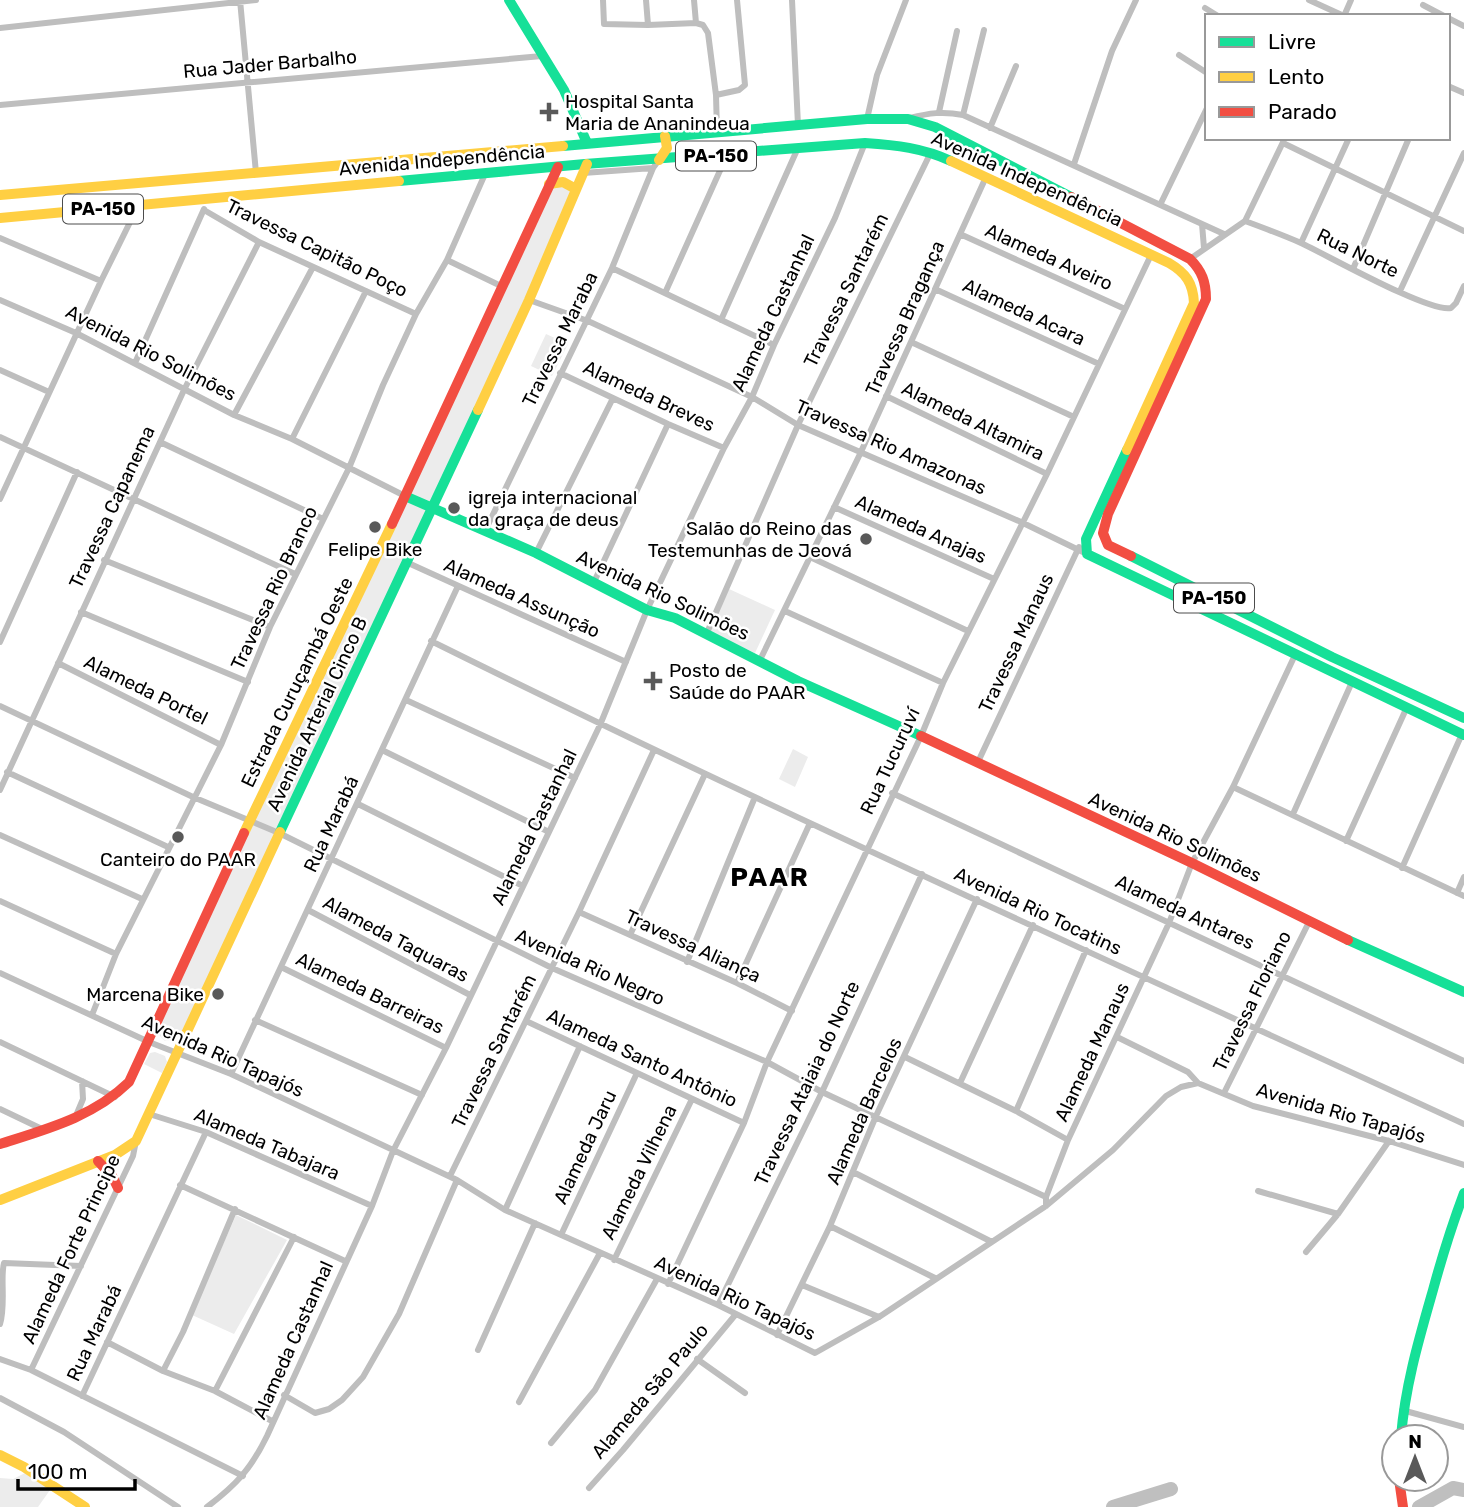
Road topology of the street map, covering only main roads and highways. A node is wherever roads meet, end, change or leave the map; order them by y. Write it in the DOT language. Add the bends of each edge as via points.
graph roads {
  1 [pos="509,0"];
  2 [pos="665,136"];
  3 [pos="587,143"];
  4 [pos="656,164"];
  5 [pos="558,167"];
  6 [pos="585,169"];
  7 [pos="548,184"];
  8 [pos="576,189"];
  9 [pos="0,195"];
  10 [pos="0,218"];
  11 [pos="405,496"];
  12 [pos="431,509"];
  13 [pos="1295,655"];
  14 [pos="1332,657"];
  15 [pos="1464,718"];
  16 [pos="1463,734"];
  17 [pos="1464,992"];
  18 [pos="0,1144"];
  19 [pos="98,1161"];
  20 [pos="118,1188"];
  21 [pos="1464,1193"];
  22 [pos="0,1200"];
  23 [pos="1402,1423"];
  24 [pos="0,1455"];
  25 [pos="85,1507"];
  1 -- 3 [label="main road" via="564,90"];
  2 -- 3 [label="main road, Avenida Independência / PA-150"];
  2 -- 4 [label="main road" via="667,148"];
  2 -- 14 [label="main road, Avenida Independência / PA-150" via="908,119 935,127 1190,259 1205,279 1206,299 1108,514 1105,541"];
  3 -- 9 [label="main road, Avenida Independência / PA-150"];
  4 -- 6 [label="main road, Avenida Independência / PA-150"];
  4 -- 13 [label="main road, Avenida Independência / PA-150" via="865,144 900,145 931,152 1183,271 1192,285 1194,303 1082,551"];
  5 -- 6 [label="main road, Avenida Independência / PA-150"];
  5 -- 7 [label="main road, Estrada Curuçambá Oeste"];
  5 -- 10 [label="main road, Avenida Independência / PA-150" via="205,205"];
  6 -- 8 [label="main road, Avenida Arterial Cinco B"];
  7 -- 8 [label="main road" via="563,182"];
  7 -- 11 [label="main road, Estrada Curuçambá Oeste"];
  8 -- 12 [label="main road, Avenida Arterial Cinco B"];
  11 -- 12 [label="main road, Avenida Rio Solimões"];
  11 -- 18 [label="main road, Estrada Curuçambá Oeste" via="129,1082 91,1113"];
  12 -- 17 [label="main road, Avenida Rio Solimões" via="536,554 647,610 675,618 798,681"];
  12 -- 19 [label="main road, Avenida Arterial Cinco B" via="136,1140"];
  13 -- 14 [label="main road"];
  13 -- 16 [label="main road, PA-150"];
  14 -- 15 [label="main road, PA-150"];
  19 -- 20 [label="main road"];
  19 -- 22 [label="main road"];
  21 -- 23 [label="main road" via="1415,1349"];
  24 -- 25 [label="main road"];
}
